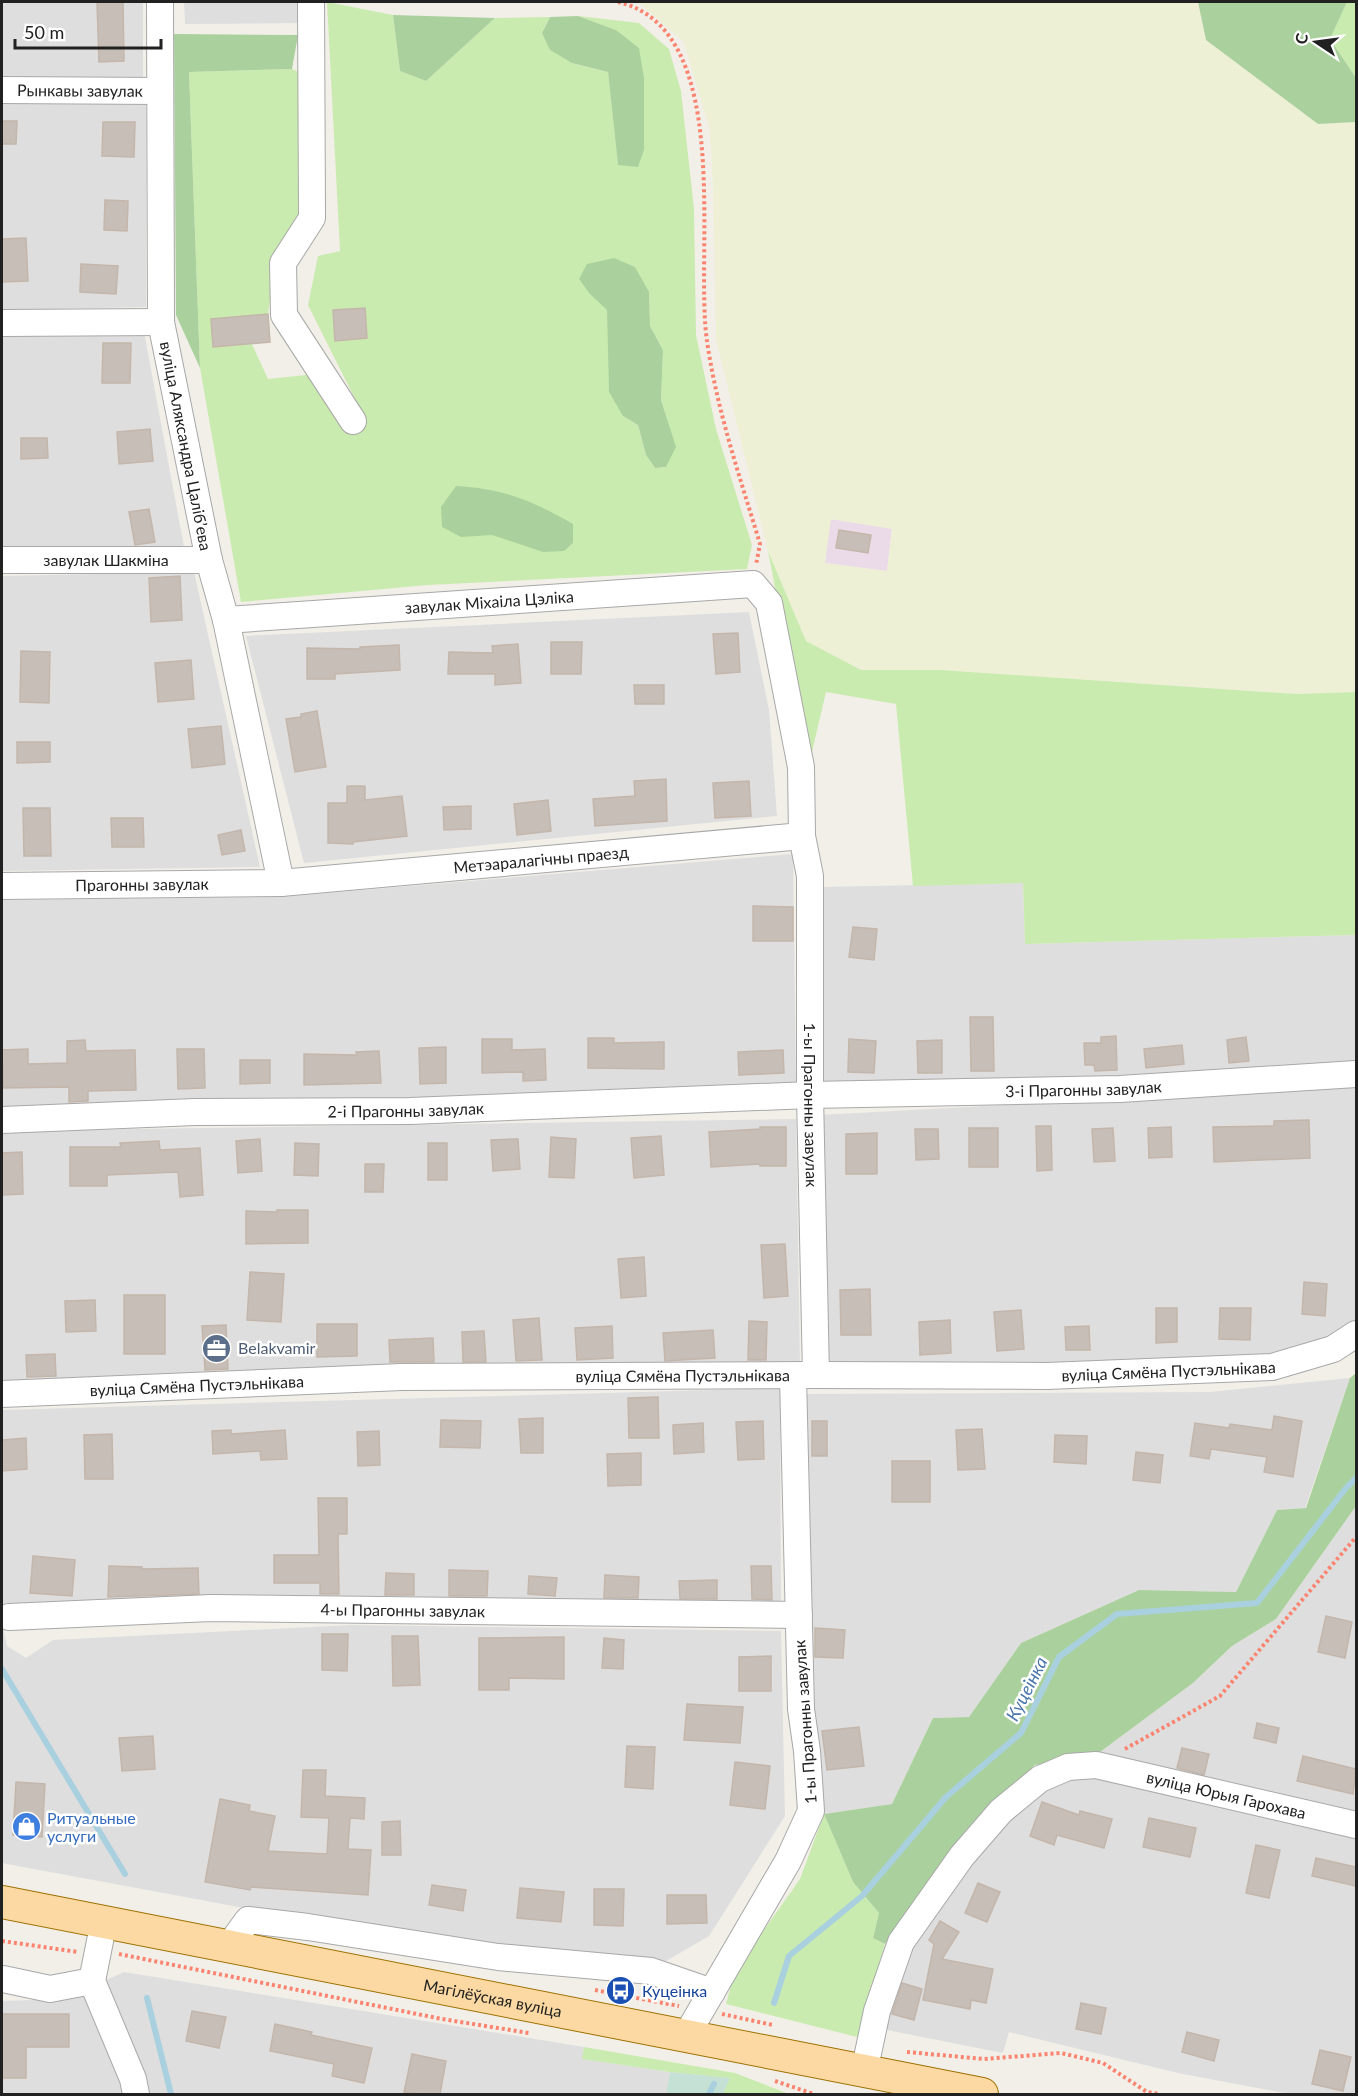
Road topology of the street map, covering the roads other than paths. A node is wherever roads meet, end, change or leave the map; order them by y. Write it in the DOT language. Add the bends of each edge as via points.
graph roads {
  1 [pos="160,2"];
  2 [pos="311,2"];
  3 [pos="2,90"];
  4 [pos="160,91"];
  5 [pos="160,322"];
  6 [pos="2,323"];
  7 [pos="353,421"];
  8 [pos="2,560"];
  9 [pos="209,561"];
  10 [pos="753,584"];
  11 [pos="226,620"];
  12 [pos="802,836"];
  13 [pos="281,884"];
  14 [pos="2,886"];
  15 [pos="1356,1074"];
  16 [pos="810,1095"];
  17 [pos="2,1120"];
  18 [pos="1356,1334"];
  19 [pos="804,1376"];
  20 [pos="2,1394"];
  21 [pos="799,1615"];
  22 [pos="9,1617"];
  23 [pos="1356,1825"];
  24 [pos="2,1902"];
  25 [pos="104,1921"];
  26 [pos="229,1946"];
  27 [pos="3,1979"];
  28 [pos="92,1981"];
  29 [pos="700,2013"];
  30 [pos="866,2060"];
  31 [pos="931,2089"];
  32 [pos="136,2094"];
  33 [pos="982,2094"];
  1 -- 4 [label="street, вуліца Аляксандра Цалібʼева"];
  2 -- 7 [label="street" via="312,218 283,263 285,315"];
  3 -- 4 [label="street, Рынкавы завулак"];
  4 -- 5 [label="street, вуліца Аляксандра Цалібʼева"];
  5 -- 6 [label="street"];
  5 -- 9 [label="street, вуліца Аляксандра Цалібʼева"];
  8 -- 9 [label="street, завулак Шакміна"];
  9 -- 11 [label="street, вуліца Аляксандра Цалібʼева"];
  10 -- 11 [label="street, завулак Міхаіла Цэліка"];
  10 -- 12 [label="street, 1-ы Прагонны завулак" via="769,603 785,678 801,767"];
  11 -- 13 [label="street, вуліца Аляксандра Цалібʼева"];
  12 -- 13 [label="street, Метэаралагічны праезд"];
  12 -- 16 [label="street, 1-ы Прагонны завулак" via="810,876"];
  13 -- 14 [label="street, Прагонны завулак"];
  15 -- 16 [label="street, 3-і Прагонны завулак" via="1120,1089"];
  16 -- 17 [label="street, 2-і Прагонны завулак" via="410,1111 195,1112"];
  16 -- 19 [label="street, 1-ы Прагонны завулак"];
  18 -- 19 [label="street, вуліца Сямёна Пустэльнікава" via="1333,1349 1272,1367 1047,1376"];
  19 -- 20 [label="street, вуліца Сямёна Пустэльнікава" via="402,1377"];
  19 -- 21 [label="street, 1-ы Прагонны завулак"];
  21 -- 22 [label="street, 4-ы Прагонны завулак" via="211,1608"];
  21 -- 29 [label="street, 1-ы Прагонны завулак" via="801,1709 811,1811 788,1861"];
  23 -- 30 [label="street, вуліца Юрыя Гарохава" via="1096,1765 1068,1767 1040,1779 1001,1811 962,1856 901,1942 877,2011"];
  24 -- 25 [label="main road, Магілёўская вуліца"];
  25 -- 26 [label="main road, Магілёўская вуліца"];
  25 -- 28 [label="street"];
  26 -- 29 [label="main road, Магілёўская вуліца"];
  26 -- 29 [label="street" via="248,1920 498,1957 651,1971"];
  27 -- 28 [label="street" via="50,1989"];
  28 -- 32 [label="street"];
  29 -- 30 [label="main road, Магілёўская вуліца"];
  30 -- 31 [label="main road, Магілёўская вуліца"];
  31 -- 33 [label="main road, Магілёўская вуліца"];
}
